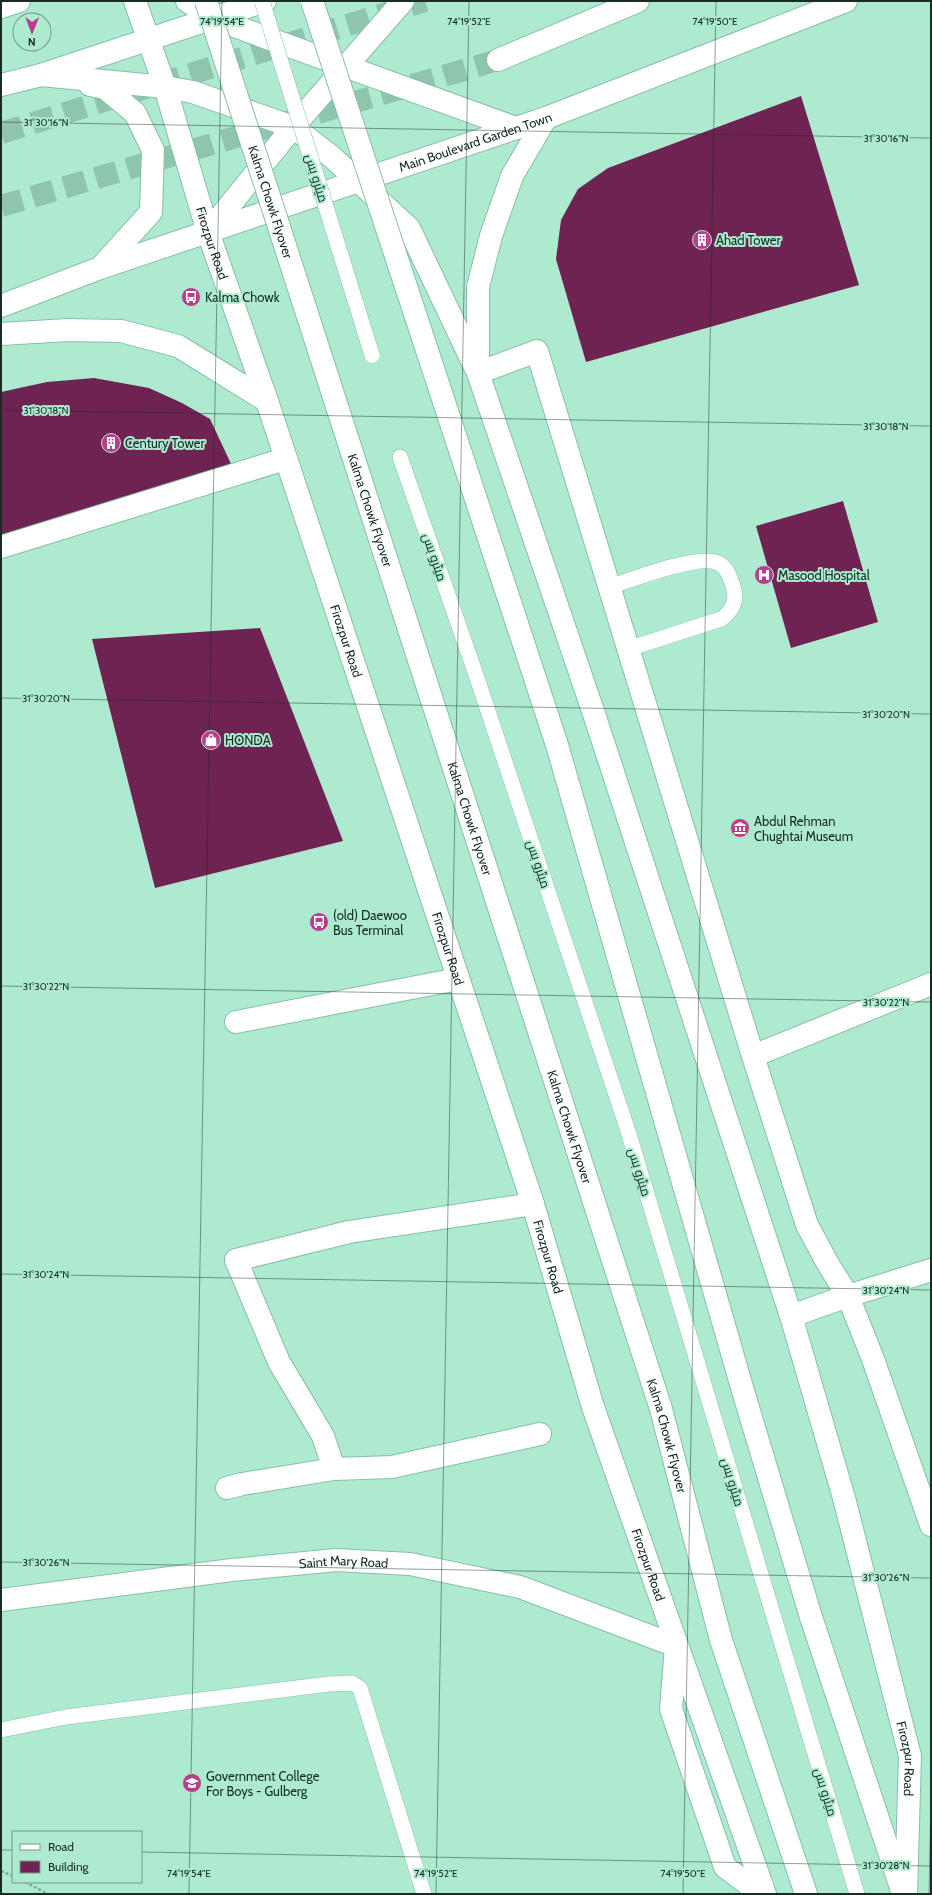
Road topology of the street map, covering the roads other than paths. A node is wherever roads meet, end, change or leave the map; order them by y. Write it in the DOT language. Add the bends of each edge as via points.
graph roads {
  1 [pos="20,1"];
  2 [pos="136,1"];
  3 [pos="187,1"];
  4 [pos="263,1"];
  5 [pos="312,1"];
  6 [pos="403,1"];
  7 [pos="638,1"];
  8 [pos="846,1"];
  9 [pos="1,7"];
  10 [pos="209,9"];
  11 [pos="148,39"];
  12 [pos="498,60"];
  13 [pos="347,66"];
  14 [pos="41,75"];
  15 [pos="1,85"];
  16 [pos="165,87"];
  17 [pos="546,118"];
  18 [pos="294,127"];
  19 [pos="516,128"];
  20 [pos="358,182"];
  21 [pos="208,232"];
  22 [pos="100,268"];
  23 [pos="1,306"];
  24 [pos="1,334"];
  25 [pos="372,355"];
  26 [pos="478,373"];
  27 [pos="267,401"];
  28 [pos="400,457"];
  29 [pos="285,458"];
  30 [pos="1,547"];
  31 [pos="609,586"];
  32 [pos="628,649"];
  33 [pos="458,979"];
  34 [pos="931,984"];
  35 [pos="236,1022"];
  36 [pos="753,1056"];
  37 [pos="533,1204"];
  38 [pos="931,1270"];
  39 [pos="848,1296"];
  40 [pos="792,1316"];
  41 [pos="540,1434"];
  42 [pos="334,1469"];
  43 [pos="227,1488"];
  44 [pos="931,1525"];
  45 [pos="1,1600"];
  46 [pos="676,1646"];
  47 [pos="1,1730"];
  48 [pos="424,1894"];
  49 [pos="761,1894"];
  50 [pos="765,1894"];
  51 [pos="806,1894"];
  52 [pos="857,1894"];
  53 [pos="905,1894"];
  1 -- 9 [label="main road"];
  2 -- 11 [label="main road, Firozpur Road"];
  3 -- 10 [label="main road"];
  4 -- 10 [label="main road"];
  4 -- 25 [label="lane, میٹرو بس, bridge"];
  5 -- 53 [label="main road, Firozpur Road, bridge" via="557,745 743,1391 811,1617"];
  6 -- 13 [label="main road"];
  7 -- 12 [label="main road"];
  8 -- 17 [label="main road, Main Boulevard Garden Town"];
  10 -- 11 [label="main road"];
  10 -- 13 [label="main road"];
  10 -- 51 [label="main road, Kalma Chowk Flyover, bridge" via="661,1408 721,1640"];
  11 -- 14 [label="main road"];
  11 -- 16 [label="main road, Firozpur Road"];
  13 -- 18 [label="main road"];
  13 -- 19 [label="main road"];
  14 -- 15 [label="main road"];
  14 -- 16 [label="main road"];
  14 -- 22 [label="main road" via="105,88 135,113 153,150 151,212"];
  16 -- 18 [label="main road" via="193,92"];
  16 -- 21 [label="main road, Firozpur Road"];
  17 -- 19 [label="main road, Main Boulevard Garden Town"];
  17 -- 26 [label="main road, Firozpur Road" via="512,176 491,236 478,287"];
  18 -- 20 [label="main road" via="332,157"];
  18 -- 21 [label="main road"];
  19 -- 20 [label="main road, Main Boulevard Garden Town"];
  20 -- 21 [label="main road, Main Boulevard Garden Town"];
  20 -- 26 [label="main road" via="408,228"];
  21 -- 22 [label="main road, Main Boulevard Garden Town"];
  21 -- 27 [label="main road, Firozpur Road"];
  22 -- 23 [label="main road, Main Boulevard Garden Town"];
  24 -- 27 [label="main road" via="68,330 121,331 178,346"];
  26 -- 31 [label="main road" via="536,351"];
  26 -- 40 [label="main road, Firozpur Road"];
  27 -- 29 [label="main road, Firozpur Road"];
  28 -- 52 [label="lane, میٹرو بس" via="475,672 628,1131"];
  29 -- 30 [label="main road"];
  29 -- 33 [label="main road, Firozpur Road"];
  31 -- 32 [label="main road"];
  31 -- 32 [label="lane" via="680,564 716,561 727,569 734,592 734,604 722,618"];
  32 -- 36 [label="main road"];
  33 -- 35 [label="main road"];
  33 -- 37 [label="main road, Firozpur Road"];
  34 -- 36 [label="main road"];
  36 -- 39 [label="main road" via="807,1225"];
  37 -- 42 [label="main road" via="349,1232 236,1260 279,1362 323,1436"];
  37 -- 46 [label="main road, Firozpur Road" via="593,1407"];
  38 -- 39 [label="main road"];
  39 -- 40 [label="main road"];
  39 -- 44 [label="main road" via="873,1359"];
  40 -- 53 [label="main road, Firozpur Road" via="844,1498 910,1756"];
  41 -- 42 [label="main road" via="392,1467"];
  42 -- 43 [label="main road"];
  45 -- 46 [label="main road, Saint Mary Road" via="232,1570 336,1560 410,1564 520,1587"];
  46 -- 49 [label="main road" via="671,1709 725,1867"];
  46 -- 50 [label="main road, Firozpur Road"];
  47 -- 48 [label="lane" via="66,1717 352,1683 360,1688"];
}
